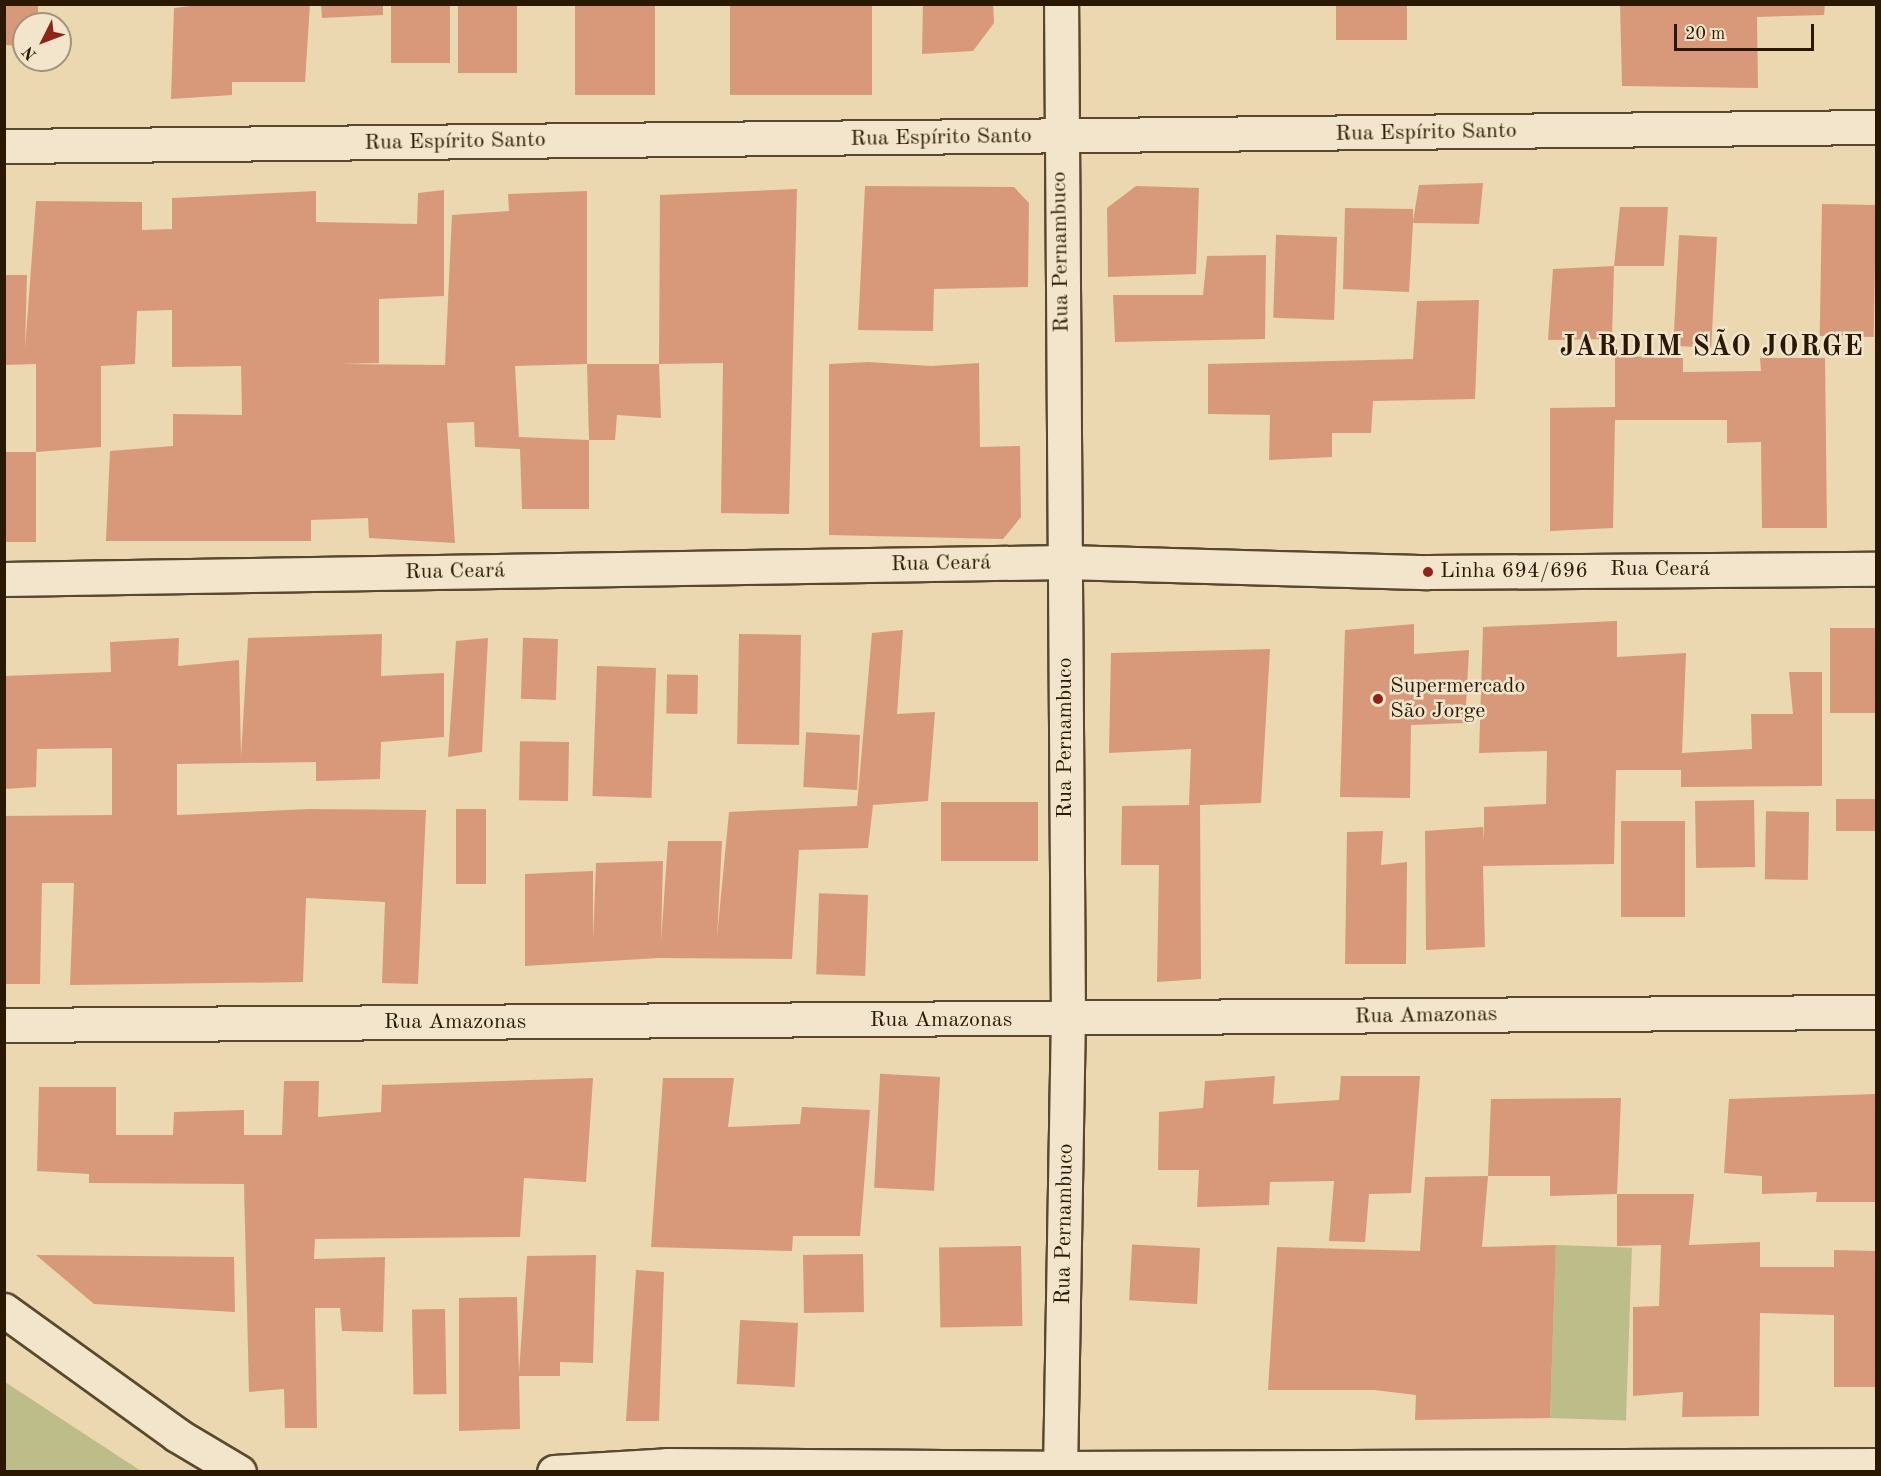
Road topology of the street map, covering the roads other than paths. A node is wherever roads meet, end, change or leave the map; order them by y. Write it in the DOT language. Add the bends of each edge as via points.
graph roads {
  1 [pos="1062,4"];
  2 [pos="1876,127"];
  3 [pos="1060,137"];
  4 [pos="4,146"];
  5 [pos="1065,562"];
  6 [pos="1876,569"];
  7 [pos="4,579"];
  8 [pos="1876,1012"];
  9 [pos="1068,1020"];
  10 [pos="4,1025"];
  11 [pos="4,1310"];
  12 [pos="1876,1465"];
  13 [pos="1060,1470"];
  14 [pos="239,1472"];
  15 [pos="554,1472"];
  1 -- 3 [label="street, Rua Pernambuco"];
  2 -- 3 [label="street, Rua Espírito Santo"];
  3 -- 4 [label="street, Rua Espírito Santo"];
  3 -- 5 [label="street, Rua Pernambuco"];
  5 -- 6 [label="street, Rua Ceará" via="1428,572"];
  5 -- 7 [label="street, Rua Ceará"];
  5 -- 9 [label="street, Rua Pernambuco"];
  8 -- 9 [label="street, Rua Amazonas"];
  9 -- 10 [label="street, Rua Amazonas"];
  9 -- 13 [label="street, Rua Pernambuco"];
  11 -- 14 [label="street" via="177,1435"];
  12 -- 13 [label="street"];
  13 -- 15 [label="street" via="668,1465"];
}
